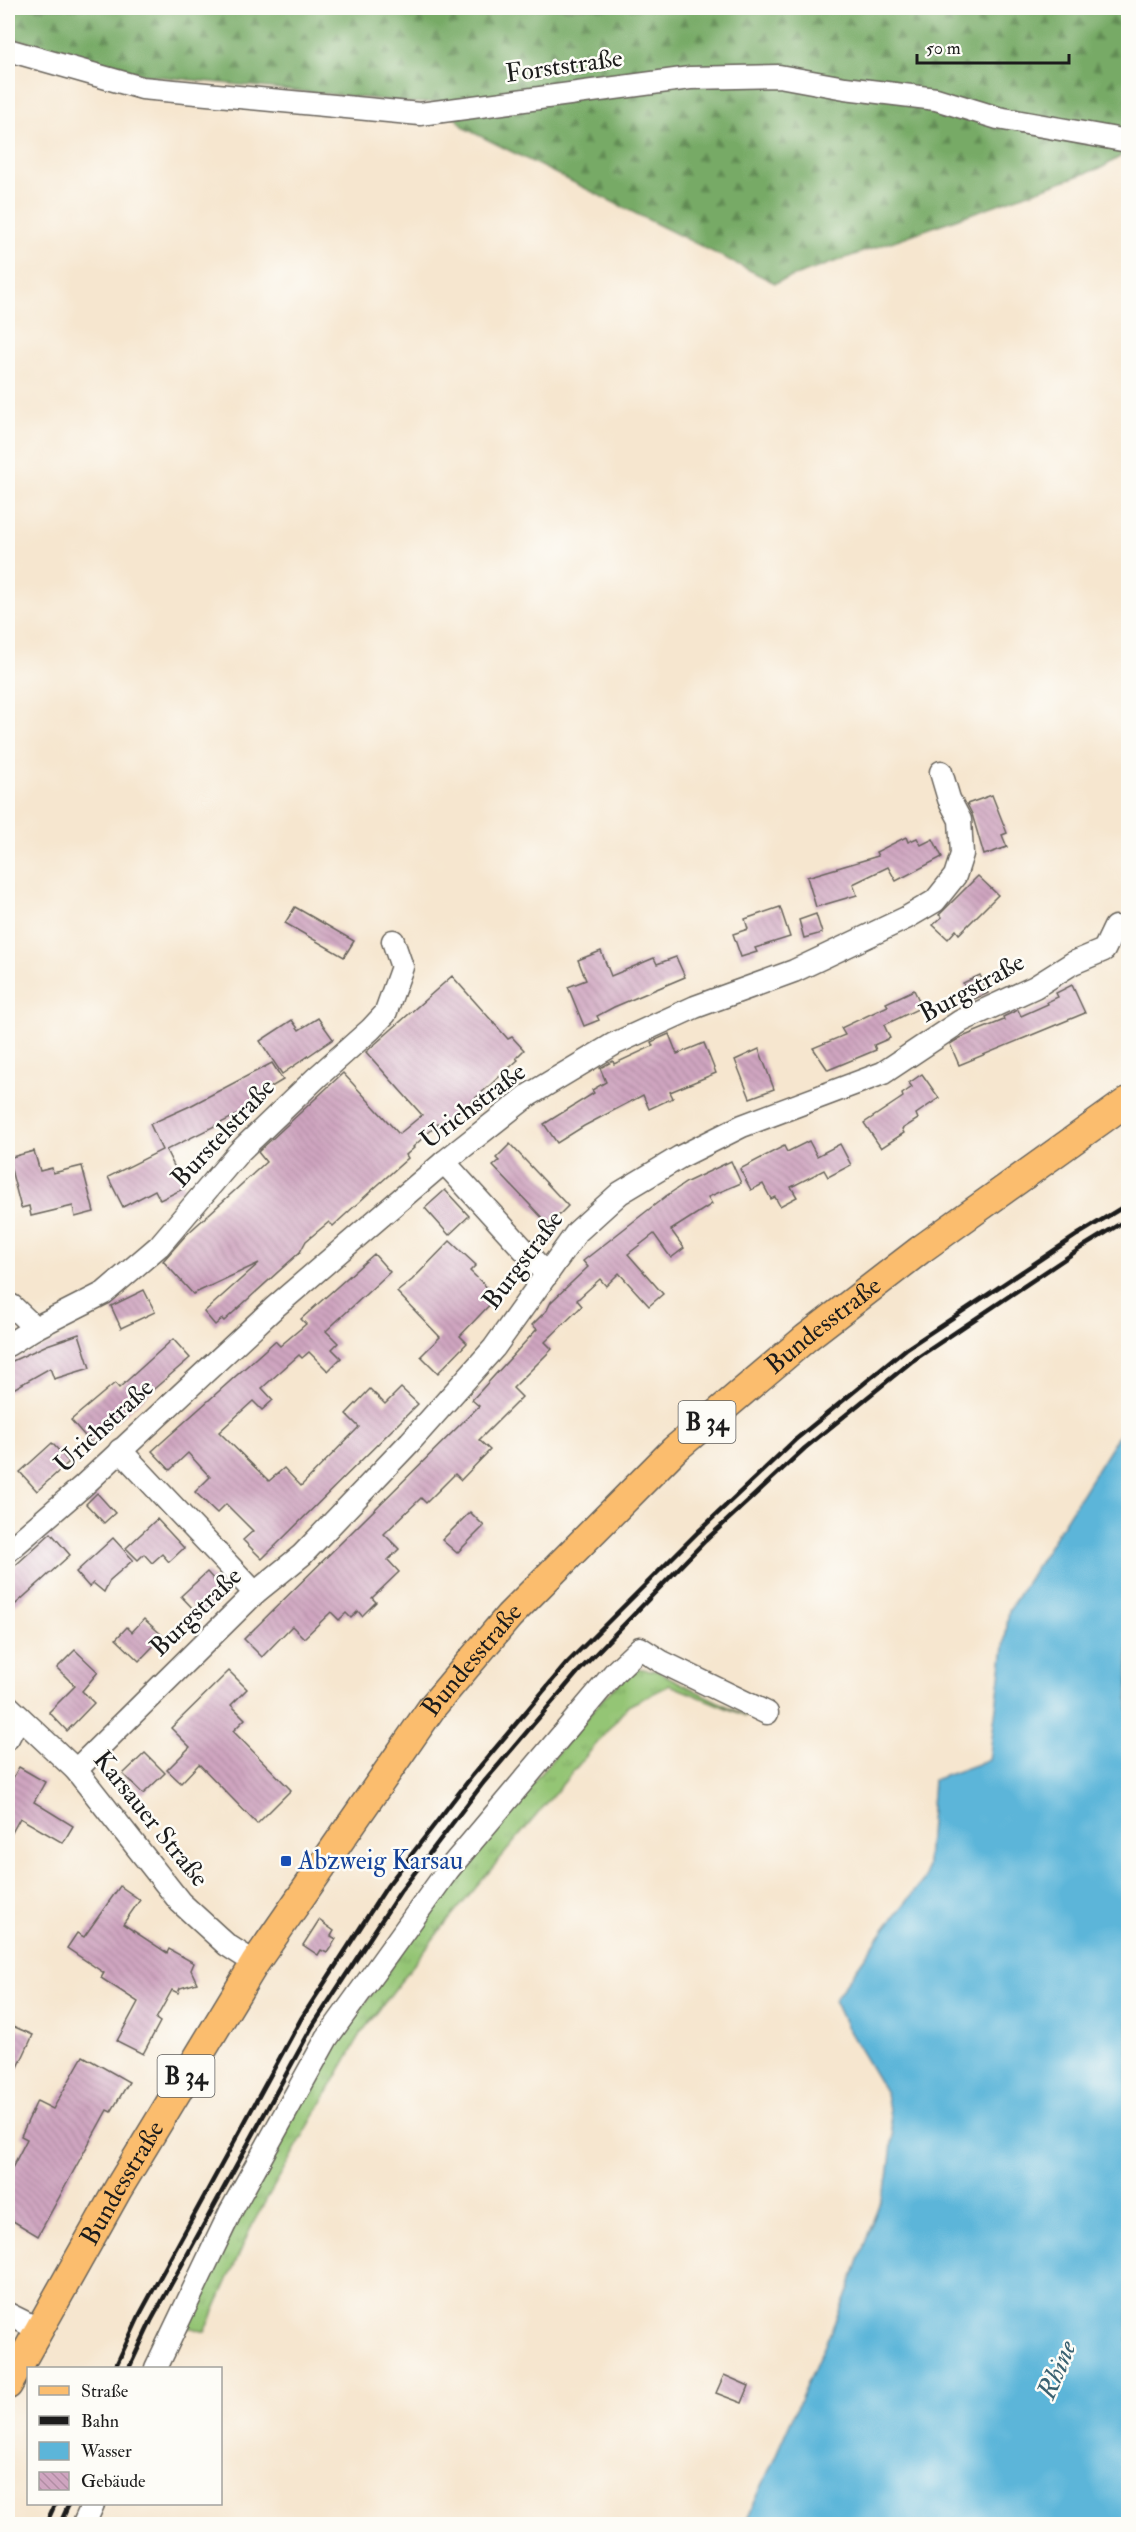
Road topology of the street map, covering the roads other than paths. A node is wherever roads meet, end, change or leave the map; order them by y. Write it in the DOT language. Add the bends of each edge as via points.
graph roads {
  1 [pos="8,50"];
  2 [pos="1128,141"];
  3 [pos="941,772"];
  4 [pos="1115,927"];
  5 [pos="393,941"];
  6 [pos="1128,1101"];
  7 [pos="444,1162"];
  8 [pos="547,1275"];
  9 [pos="8,1306"];
  10 [pos="35,1328"];
  11 [pos="8,1345"];
  12 [pos="120,1450"];
  13 [pos="8,1551"];
  14 [pos="255,1593"];
  15 [pos="13,1712"];
  16 [pos="767,1713"];
  17 [pos="8,1738"];
  18 [pos="76,1770"];
  19 [pos="255,1963"];
  20 [pos="8,2314"];
  21 [pos="38,2329"];
  22 [pos="156,2367"];
  23 [pos="8,2385"];
  24 [pos="93,2505"];
  25 [pos="84,2524"];
  1 -- 2 [label="street, Forststraße" via="142,88 420,114 690,78 779,76 936,99 998,118"];
  3 -- 7 [label="street, Urichstraße" via="960,820 962,854 955,876 935,901 794,971 695,1007 614,1044 529,1095"];
  4 -- 8 [label="street, Burgstraße" via="1104,950 961,1021 883,1072 742,1126 620,1193 577,1232"];
  5 -- 10 [label="street, Burstelstraße" via="402,966 385,1014 240,1152 159,1246 104,1293"];
  6 -- 19 [label="main road, Bundesstraße / B 34" via="911,1257 806,1338 674,1450 509,1616 433,1706"];
  7 -- 8 [label="street"];
  7 -- 12 [label="street, Urichstraße" via="275,1307"];
  8 -- 14 [label="street, Burgstraße" via="494,1348 410,1442 302,1555"];
  9 -- 10 [label="street"];
  10 -- 11 [label="street, Burstelstraße"];
  12 -- 13 [label="street, Urichstraße"];
  12 -- 14 [label="street"];
  14 -- 18 [label="street, Burgstraße"];
  15 -- 17 [label="street"];
  15 -- 18 [label="street, Karsauer Straße"];
  16 -- 22 [label="street" via="640,1648 615,1671 448,1870 327,2038 231,2211"];
  18 -- 19 [label="street, Karsauer Straße" via="180,1902 227,1945"];
  19 -- 21 [label="main road, Bundesstraße / B 34"];
  20 -- 21 [label="street"];
  21 -- 23 [label="main road, Bundesstraße / B 34"];
  24 -- 25 [label="street"];
}
